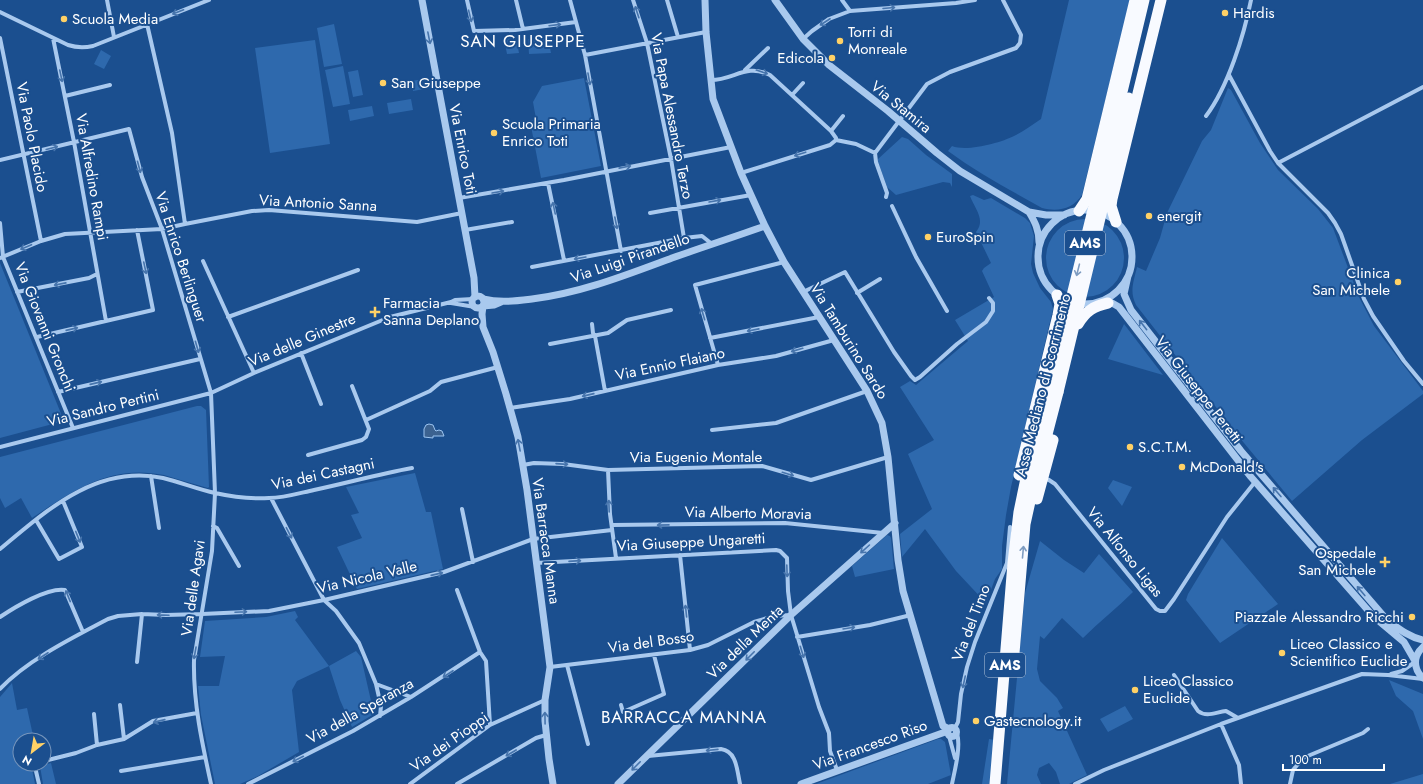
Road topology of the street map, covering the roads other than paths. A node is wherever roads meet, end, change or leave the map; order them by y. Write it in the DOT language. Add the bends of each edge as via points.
graph roads {
  1 [pos="107,0"];
  2 [pos="209,0"];
  3 [pos="422,0"];
  4 [pos="467,0"];
  5 [pos="516,0"];
  6 [pos="570,0"];
  7 [pos="633,0"];
  8 [pos="667,0"];
  9 [pos="705,0"];
  10 [pos="775,0"];
  11 [pos="842,0"];
  12 [pos="975,0"];
  13 [pos="1003,0"];
  14 [pos="1135,0"];
  15 [pos="1144,0"];
  16 [pos="1154,0"];
  17 [pos="1161,0"];
  18 [pos="1251,0"];
  19 [pos="850,11"];
  20 [pos="1,13"];
  21 [pos="0,19"];
  22 [pos="576,22"];
  23 [pos="147,24"];
  24 [pos="523,29"];
  25 [pos="706,32"];
  26 [pos="114,37"];
  27 [pos="678,37"];
  28 [pos="0,38"];
  29 [pos="53,38"];
  30 [pos="803,39"];
  31 [pos="647,43"];
  32 [pos="768,48"];
  33 [pos="585,54"];
  34 [pos="745,71"];
  35 [pos="1229,75"];
  36 [pos="711,80"];
  37 [pos="803,83"];
  38 [pos="110,85"];
  39 [pos="1423,87"];
  40 [pos="65,96"];
  41 [pos="792,96"];
  42 [pos="1125,97"];
  43 [pos="843,116"];
  44 [pos="1206,116"];
  45 [pos="900,121"];
  46 [pos="831,131"];
  47 [pos="836,140"];
  48 [pos="74,142"];
  49 [pos="731,147"];
  50 [pos="875,153"];
  51 [pos="23,155"];
  52 [pos="671,159"];
  53 [pos="0,160"];
  54 [pos="1097,161"];
  55 [pos="1278,163"];
  56 [pos="1119,168"];
  57 [pos="606,171"];
  58 [pos="741,173"];
  59 [pos="548,183"];
  60 [pos="751,195"];
  61 [pos="459,198"];
  62 [pos="886,198"];
  63 [pos="892,206"];
  64 [pos="678,207"];
  65 [pos="1079,211"];
  66 [pos="1029,212"];
  67 [pos="462,213"];
  68 [pos="650,213"];
  69 [pos="1064,216"];
  70 [pos="512,222"];
  71 [pos="1116,222"];
  72 [pos="0,223"];
  73 [pos="185,224"];
  74 [pos="765,226"];
  75 [pos="162,229"];
  76 [pos="137,230"];
  77 [pos="465,230"];
  78 [pos="90,233"];
  79 [pos="684,238"];
  80 [pos="41,241"];
  81 [pos="712,244"];
  82 [pos="1039,248"];
  83 [pos="621,251"];
  84 [pos="1,258"];
  85 [pos="564,260"];
  86 [pos="203,261"];
  87 [pos="784,262"];
  88 [pos="532,267"];
  89 [pos="358,270"];
  90 [pos="97,274"];
  91 [pos="1128,276"];
  92 [pos="880,279"];
  93 [pos="17,292"];
  94 [pos="803,292"];
  95 [pos="857,292"];
  96 [pos="1058,295"];
  97 [pos="989,298"];
  98 [pos="479,301"];
  99 [pos="451,302"];
  100 [pos="1105,302"];
  101 [pos="1083,304"];
  102 [pos="671,310"];
  103 [pos="947,311"];
  104 [pos="228,317"];
  105 [pos="819,317"];
  106 [pos="106,321"];
  107 [pos="592,324"];
  108 [pos="1078,324"];
  109 [pos="595,336"];
  110 [pos="37,337"];
  111 [pos="710,338"];
  112 [pos="834,340"];
  113 [pos="550,344"];
  114 [pos="301,353"];
  115 [pos="200,359"];
  116 [pos="718,365"];
  117 [pos="498,367"];
  118 [pos="254,373"];
  119 [pos="1423,384"];
  120 [pos="352,386"];
  121 [pos="1053,390"];
  122 [pos="605,391"];
  123 [pos="867,391"];
  124 [pos="58,392"];
  125 [pos="211,393"];
  126 [pos="322,404"];
  127 [pos="510,408"];
  128 [pos="366,420"];
  129 [pos="73,428"];
  130 [pos="712,430"];
  131 [pos="0,447"];
  132 [pos="308,454"];
  133 [pos="888,457"];
  134 [pos="523,465"];
  135 [pos="412,468"];
  136 [pos="608,470"];
  137 [pos="151,476"];
  138 [pos="1043,478"];
  139 [pos="1256,481"];
  140 [pos="215,493"];
  141 [pos="271,498"];
  142 [pos="63,501"];
  143 [pos="462,509"];
  144 [pos="36,520"];
  145 [pos="895,524"];
  146 [pos="1025,524"];
  147 [pos="213,526"];
  148 [pos="1010,527"];
  149 [pos="159,528"];
  150 [pos="612,528"];
  151 [pos="883,533"];
  152 [pos="532,538"];
  153 [pos="1015,546"];
  154 [pos="0,549"];
  155 [pos="680,555"];
  156 [pos="616,558"];
  157 [pos="473,562"];
  158 [pos="536,563"];
  159 [pos="239,566"];
  160 [pos="457,590"];
  161 [pos="324,600"];
  162 [pos="142,614"];
  163 [pos="202,614"];
  164 [pos="791,615"];
  165 [pos="911,615"];
  166 [pos="774,616"];
  167 [pos="0,617"];
  168 [pos="782,624"];
  169 [pos="83,632"];
  170 [pos="797,636"];
  171 [pos="1423,640"];
  172 [pos="1423,647"];
  173 [pos="690,650"];
  174 [pos="480,652"];
  175 [pos="654,655"];
  176 [pos="137,662"];
  177 [pos="1415,662"];
  178 [pos="567,665"];
  179 [pos="550,667"];
  180 [pos="1174,674"];
  181 [pos="1388,675"];
  182 [pos="1423,679"];
  183 [pos="376,684"];
  184 [pos="0,689"];
  185 [pos="411,697"];
  186 [pos="545,700"];
  187 [pos="120,705"];
  188 [pos="621,705"];
  189 [pos="197,713"];
  190 [pos="94,714"];
  191 [pos="380,716"];
  192 [pos="1238,718"];
  193 [pos="1221,724"];
  194 [pos="490,725"];
  195 [pos="1368,729"];
  196 [pos="952,732"];
  197 [pos="546,735"];
  198 [pos="124,739"];
  199 [pos="588,744"];
  200 [pos="97,745"];
  201 [pos="205,757"];
  202 [pos="646,757"];
  203 [pos="52,759"];
  204 [pos="956,763"];
  205 [pos="837,770"];
  206 [pos="121,771"];
  207 [pos="36,772"];
  208 [pos="39,784"];
  209 [pos="211,784"];
  210 [pos="248,784"];
  211 [pos="410,784"];
  212 [pos="457,784"];
  213 [pos="552,784"];
  214 [pos="618,784"];
  215 [pos="740,784"];
  216 [pos="801,784"];
  217 [pos="952,784"];
  218 [pos="995,784"];
  219 [pos="1002,784"];
  220 [pos="1075,784"];
  221 [pos="1241,784"];
  222 [pos="1290,784"];
  1 -- 26 [label="street"];
  2 -- 23 [label="street, one-way"];
  3 -- 61 [label="street, Via Enrico Toti, one-way"];
  4 -- 24 [label="street, one-way" via="474,31"];
  5 -- 24 [label="street"];
  6 -- 22 [label="street"];
  31 -- 7 [label="street, Via Papa Alessandro Terzo, one-way"];
  8 -- 27 [label="street"];
  9 -- 25 [label="street, Via Tamburino Sardo"];
  10 -- 30 [label="street, Via Stamira"];
  11 -- 19 [label="street"];
  19 -- 12 [label="street, one-way"];
  13 -- 45 [label="street" via="1020,35 1020,43 1016,48 950,72 927,84"];
  14 -- 54 [label="highway"];
  15 -- 42 [label="highway, Asse Mediano di Scorrimento / AMS"];
  16 -- 42 [label="highway, Asse Mediano di Scorrimento / AMS"];
  17 -- 56 [label="highway"];
  18 -- 35 [label="street"];
  19 -- 30 [label="street, one-way" via="829,19"];
  20 -- 21 [label="street"];
  20 -- 29 [label="street"];
  24 -- 22 [label="street, one-way"];
  22 -- 33 [label="street"];
  23 -- 26 [label="street"];
  23 -- 73 [label="street" via="172,134"];
  25 -- 27 [label="street"];
  25 -- 36 [label="street, Via Tamburino Sardo"];
  26 -- 29 [label="street" via="85,48 76,48"];
  27 -- 31 [label="street"];
  28 -- 51 [label="street, Via Paolo Placido"];
  29 -- 40 [label="street, Via Alfredino Rampi, one-way"];
  30 -- 45 [label="street, Via Stamira" via="828,65"];
  31 -- 33 [label="street"];
  31 -- 52 [label="street, Via Papa Alessandro Terzo"];
  32 -- 34 [label="street"];
  33 -- 57 [label="street, one-way"];
  34 -- 36 [label="street"];
  34 -- 41 [label="street, one-way" via="757,70 770,75"];
  35 -- 44 [label="street"];
  35 -- 55 [label="street"];
  36 -- 49 [label="street, Via Tamburino Sardo" via="713,99"];
  37 -- 41 [label="street"];
  38 -- 40 [label="street"];
  39 -- 55 [label="street"];
  40 -- 48 [label="street, Via Alfredino Rampi"];
  41 -- 46 [label="street"];
  42 -- 121 [label="highway, Asse Mediano di Scorrimento / AMS, bridge"];
  43 -- 46 [label="street"];
  45 -- 50 [label="street"];
  45 -- 66 [label="street, Via Stamira" via="960,171"];
  46 -- 47 [label="street"];
  47 -- 50 [label="street" via="856,144"];
  47 -- 58 [label="street, one-way" via="830,145"];
  51 -- 48 [label="street, one-way"];
  48 -- 75 [label="street, Via Enrico Berlinguer, one-way" via="129,129 142,177"];
  48 -- 78 [label="street, Via Alfredino Rampi"];
  49 -- 52 [label="street"];
  49 -- 58 [label="street, Via Tamburino Sardo"];
  50 -- 62 [label="street" via="887,193"];
  51 -- 53 [label="street"];
  51 -- 80 [label="street, Via Paolo Placido"];
  57 -- 52 [label="street, one-way"];
  52 -- 64 [label="street, Via Papa Alessandro Terzo"];
  54 -- 56 [label="highway" via="1106,173"];
  54 -- 65 [label="highway" via="1087,199"];
  55 -- 119 [label="street" via="1328,212 1341,234 1364,299 1373,316"];
  56 -- 71 [label="highway" via="1111,206"];
  57 -- 59 [label="street"];
  57 -- 83 [label="street, one-way"];
  58 -- 60 [label="street, Via Tamburino Sardo"];
  61 -- 59 [label="street, one-way"];
  85 -- 59 [label="street, one-way"];
  64 -- 60 [label="street, one-way"];
  60 -- 74 [label="street, Via Tamburino Sardo"];
  61 -- 67 [label="street, Via Enrico Toti"];
  63 -- 103 [label="street" via="916,257"];
  64 -- 68 [label="street"];
  64 -- 79 [label="street, Via Papa Alessandro Terzo"];
  65 -- 69 [label="street"];
  65 -- 71 [label="street" via="1101,213"];
  66 -- 69 [label="street, Via Stamira"];
  66 -- 82 [label="street" via="1039,233"];
  67 -- 73 [label="street, Via Antonio Sanna" via="417,222 269,210"];
  67 -- 77 [label="street, Via Enrico Toti"];
  69 -- 82 [label="street" via="1048,229"];
  70 -- 77 [label="street"];
  71 -- 91 [label="street" via="1126,233 1131,247 1132,262"];
  72 -- 84 [label="street, Via Giovanni Gronchi"];
  73 -- 75 [label="street, Via Antonio Sanna"];
  74 -- 81 [label="street, Via Luigi Pirandello"];
  74 -- 87 [label="street, Via Tamburino Sardo"];
  75 -- 76 [label="street, Via Antonio Sanna"];
  75 -- 115 [label="street, Via Enrico Berlinguer, one-way"];
  76 -- 78 [label="street, Via Antonio Sanna"];
  76 -- 106 [label="street, one-way" via="154,310"];
  77 -- 98 [label="street, Via Enrico Toti"];
  78 -- 80 [label="street, Via Antonio Sanna" via="65,234"];
  78 -- 90 [label="street, Via Alfredino Rampi"];
  79 -- 81 [label="street" via="702,236"];
  79 -- 83 [label="street"];
  80 -- 84 [label="street, Via Antonio Sanna, one-way"];
  81 -- 98 [label="street, Via Luigi Pirandello" via="602,284 547,297 501,302"];
  82 -- 96 [label="street" via="1038,262 1042,274 1048,286"];
  83 -- 85 [label="street, one-way"];
  84 -- 93 [label="street, Via Giovanni Gronchi"];
  85 -- 88 [label="street"];
  86 -- 104 [label="street"];
  87 -- 94 [label="street, Via Tamburino Sardo"];
  111 -- 87 [label="street, one-way" via="695,285"];
  89 -- 104 [label="street"];
  90 -- 93 [label="street, one-way" via="89,278"];
  90 -- 106 [label="street, Via Alfredino Rampi"];
  91 -- 100 [label="street" via="1122,287"];
  171 -- 91 [label="street, Via Giuseppe Peretti, one-way" via="1414,638 1387,620 1242,451 1132,310 1124,294"];
  92 -- 95 [label="street"];
  93 -- 110 [label="street, Via Giovanni Gronchi"];
  94 -- 95 [label="street" via="845,272"];
  94 -- 105 [label="street, Via Tamburino Sardo"];
  95 -- 97 [label="street" via="894,352 915,380 986,322 993,311 993,303"];
  96 -- 101 [label="street" via="1070,302"];
  96 -- 148 [label="highway" via="1058,314 1024,451"];
  98 -- 99 [label="street, Via delle Ginestre"];
  98 -- 99 [label="street, Via delle Ginestre"];
  98 -- 117 [label="street, Via Barracca Manna" via="483,327"];
  99 -- 114 [label="street, Via delle Ginestre" via="390,316"];
  100 -- 101 [label="street"];
  100 -- 108 [label="highway" via="1089,310"];
  100 -- 139 [label="street, Via Giuseppe Peretti" via="1119,307"];
  101 -- 108 [label="highway"];
  102 -- 109 [label="street" via="627,320 608,333"];
  104 -- 118 [label="street"];
  105 -- 111 [label="street, one-way"];
  105 -- 112 [label="street, Via Tamburino Sardo"];
  110 -- 106 [label="street, one-way"];
  107 -- 109 [label="street"];
  108 -- 138 [label="highway"];
  109 -- 113 [label="street"];
  109 -- 122 [label="street"];
  110 -- 124 [label="street, Via Giovanni Gronchi"];
  111 -- 116 [label="street"];
  112 -- 116 [label="street, Via Ennio Flaiano, one-way" via="776,356"];
  112 -- 123 [label="street, Via Tamburino Sardo"];
  114 -- 118 [label="street, Via delle Ginestre"];
  114 -- 126 [label="street"];
  124 -- 115 [label="street, one-way"];
  115 -- 125 [label="street, Via Enrico Berlinguer"];
  116 -- 122 [label="street, Via Ennio Flaiano"];
  117 -- 127 [label="street, Via Barracca Manna"];
  117 -- 128 [label="street" via="441,382 430,391"];
  118 -- 125 [label="street, Via delle Ginestre"];
  120 -- 128 [label="street"];
  121 -- 146 [label="highway, Asse Mediano di Scorrimento / AMS"];
  121 -- 153 [label="highway, Asse Mediano di Scorrimento / AMS" via="1025,483"];
  122 -- 127 [label="street, Via Ennio Flaiano, one-way"];
  123 -- 130 [label="street" via="776,423"];
  123 -- 133 [label="street, Via Tamburino Sardo" via="882,423"];
  124 -- 129 [label="street, Via Giovanni Gronchi"];
  125 -- 129 [label="street, Via Sandro Pertini"];
  125 -- 140 [label="street, Via delle Agavi"];
  134 -- 127 [label="street, Via Barracca Manna, one-way"];
  128 -- 132 [label="street" via="369,430 362,440"];
  129 -- 131 [label="street, Via Sandro Pertini"];
  136 -- 133 [label="street, Via Eugenio Montale, one-way" via="762,466 811,480"];
  133 -- 145 [label="street, Via Tamburino Sardo"];
  134 -- 136 [label="street, Via Eugenio Montale, one-way" via="563,464"];
  134 -- 152 [label="street, Via Barracca Manna"];
  135 -- 141 [label="street, Via dei Castagni"];
  150 -- 136 [label="street, one-way"];
  137 -- 140 [label="street, Via dei Castagni"];
  137 -- 142 [label="street, Via dei Castagni" via="108,479 85,488"];
  137 -- 149 [label="street"];
  138 -- 139 [label="street, Via Alfonso Ligas" via="1055,484 1160,611 1165,611 1227,517"];
  138 -- 146 [label="highway" via="1033,515"];
  139 -- 177 [label="street, Via Giuseppe Peretti" via="1373,616 1404,642"];
  140 -- 141 [label="street, Via dei Castagni"];
  140 -- 147 [label="street, Via delle Agavi"];
  141 -- 161 [label="street, one-way"];
  142 -- 144 [label="street, Via dei Castagni"];
  142 -- 144 [label="street, one-way" via="82,547 59,559"];
  143 -- 157 [label="street"];
  144 -- 154 [label="street, Via dei Castagni"];
  145 -- 151 [label="street, Via della Menta"];
  145 -- 165 [label="street, Via Tamburino Sardo" via="903,591"];
  219 -- 146 [label="highway, Asse Mediano di Scorrimento / AMS, one-way"];
  147 -- 159 [label="street" via="217,528"];
  147 -- 163 [label="street, Via delle Agavi" via="212,551"];
  148 -- 153 [label="highway"];
  148 -- 196 [label="street, Via del Timo, one-way" via="1007,563 975,642 961,694 958,722"];
  151 -- 150 [label="street, Via Alberto Moravia, one-way" via="785,523"];
  150 -- 152 [label="street, Via Alberto Moravia"];
  150 -- 156 [label="street"];
  151 -- 164 [label="street, Via della Menta, one-way"];
  152 -- 157 [label="street, Via Nicola Valle"];
  152 -- 158 [label="street, Via Barracca Manna"];
  153 -- 218 [label="highway, Asse Mediano di Scorrimento / AMS"];
  155 -- 156 [label="street, Via Giuseppe Ungaretti"];
  155 -- 164 [label="street, Via Giuseppe Ungaretti, one-way" via="780,551 787,558"];
  173 -- 155 [label="street, one-way"];
  158 -- 156 [label="street, Via Giuseppe Ungaretti, one-way"];
  161 -- 157 [label="street, Via Nicola Valle, one-way" via="444,572"];
  158 -- 179 [label="street, Via Barracca Manna"];
  160 -- 174 [label="street"];
  163 -- 161 [label="street, Via Nicola Valle, one-way" via="269,611"];
  161 -- 183 [label="street" via="336,611 359,643"];
  163 -- 162 [label="street, Via Nicola Valle, one-way"];
  162 -- 169 [label="street, Via Nicola Valle" via="108,619"];
  162 -- 176 [label="street"];
  163 -- 189 [label="street, Via delle Agavi, one-way" via="193,678"];
  164 -- 166 [label="street, Via del Bosso"];
  164 -- 168 [label="street, Via della Menta"];
  164 -- 170 [label="street, Via Giuseppe Ungaretti"];
  170 -- 165 [label="street, one-way" via="870,625"];
  165 -- 196 [label="street, Via Tamburino Sardo" via="943,726"];
  166 -- 168 [label="street"];
  166 -- 173 [label="street, Via del Bosso" via="754,622 708,645"];
  169 -- 167 [label="street, one-way" via="65,590 58,588 24,602"];
  168 -- 202 [label="street, Via della Menta, one-way"];
  169 -- 184 [label="street, Via Nicola Valle, one-way" via="38,659 8,680"];
  170 -- 205 [label="street, Via Giuseppe Ungaretti, one-way" via="829,733 830,751"];
  172 -- 177 [label="street"];
  173 -- 175 [label="street, Via del Bosso"];
  174 -- 185 [label="street, Via della Speranza, one-way"];
  174 -- 194 [label="street" via="486,661"];
  175 -- 178 [label="street, Via del Bosso"];
  175 -- 188 [label="street" via="664,694 623,712"];
  177 -- 181 [label="street" via="1402,671"];
  177 -- 182 [label="street, Via Giuseppe Peretti" via="1417,671"];
  178 -- 179 [label="street, Via del Bosso"];
  178 -- 199 [label="street"];
  179 -- 186 [label="street, Via Barracca Manna"];
  180 -- 192 [label="street" via="1202,714 1226,710"];
  181 -- 182 [label="street"];
  181 -- 192 [label="street" via="1362,674"];
  183 -- 185 [label="street"];
  183 -- 191 [label="street" via="381,706"];
  185 -- 191 [label="street, Via della Speranza"];
  186 -- 194 [label="street, Via dei Pioppi"];
  197 -- 186 [label="street, Via Barracca Manna, one-way"];
  187 -- 198 [label="street"];
  189 -- 198 [label="street, one-way" via="153,722"];
  189 -- 201 [label="street, Via delle Agavi"];
  190 -- 200 [label="street"];
  191 -- 210 [label="street, Via della Speranza, one-way"];
  192 -- 193 [label="street"];
  193 -- 220 [label="street"];
  193 -- 221 [label="street" via="1239,765"];
  194 -- 211 [label="street, Via dei Pioppi"];
  195 -- 222 [label="street" via="1303,758 1293,770"];
  196 -- 204 [label="street, Via del Timo"];
  196 -- 204 [label="street, Via del Timo" via="959,738"];
  196 -- 205 [label="street, Via Francesco Riso"];
  197 -- 212 [label="street, one-way" via="536,738"];
  197 -- 213 [label="street, Via Barracca Manna"];
  198 -- 200 [label="street"];
  200 -- 203 [label="street"];
  201 -- 206 [label="street"];
  201 -- 209 [label="street, Via delle Agavi"];
  202 -- 214 [label="street, Via della Menta, one-way"];
  215 -- 202 [label="street, one-way" via="733,756 727,750"];
  204 -- 217 [label="street, Via del Timo"];
  205 -- 216 [label="street, Via Francesco Riso"];
  207 -- 208 [label="street"];
}
